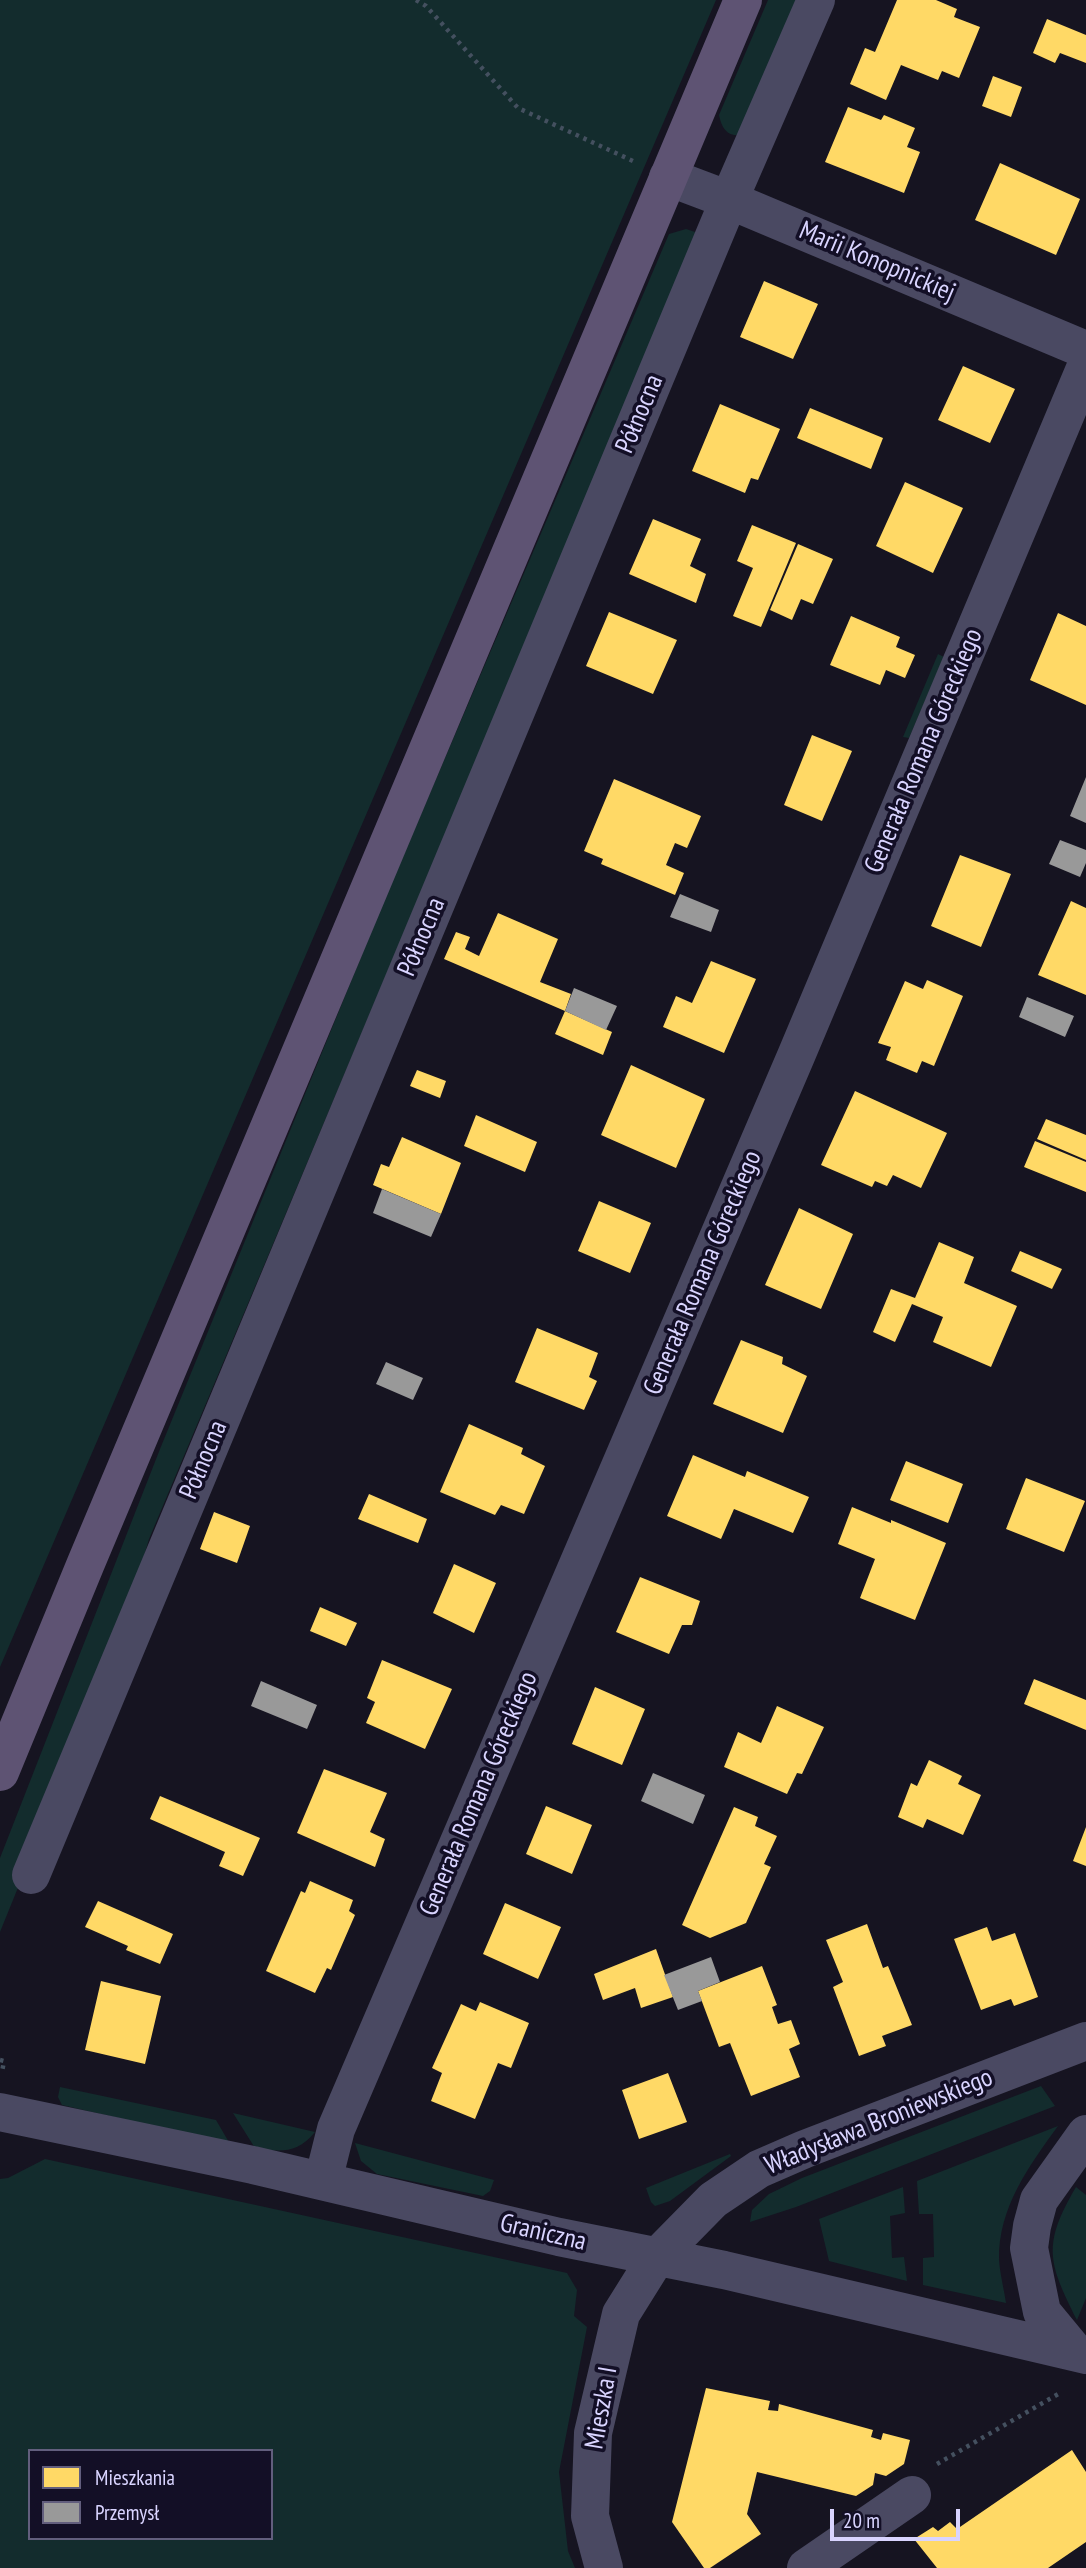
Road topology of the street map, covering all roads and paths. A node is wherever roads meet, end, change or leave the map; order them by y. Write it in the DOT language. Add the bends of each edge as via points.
graph roads {
  1 [pos="416,0"];
  2 [pos="743,0"];
  3 [pos="816,0"];
  4 [pos="668,177"];
  5 [pos="729,200"];
  6 [pos="1086,350"];
  7 [pos="1086,366"];
  8 [pos="0,1772"];
  9 [pos="31,1875"];
  10 [pos="1086,2041"];
  11 [pos="0,2112"];
  12 [pos="1086,2134"];
  13 [pos="323,2181"];
  14 [pos="656,2258"];
  15 [pos="1080,2354"];
  16 [pos="1062,2392"];
  17 [pos="920,2482"];
  18 [pos="604,2568"];
  19 [pos="806,2568"];
  1 -- 4 [label="path" via="518,108"];
  2 -- 4 [label="main road"];
  3 -- 5 [label="street, Północna"];
  4 -- 5 [label="street, Marii Konopnickiej"];
  4 -- 8 [label="main road"];
  5 -- 6 [label="street, Marii Konopnickiej"];
  5 -- 9 [label="street, Północna"];
  7 -- 13 [label="street, Generała Romana Góreckiego" via="336,2129"];
  10 -- 14 [label="street, Władysława Broniewskiego" via="759,2169 713,2200"];
  11 -- 13 [label="street, Graniczna"];
  12 -- 15 [label="street" via="1039,2200 1029,2248 1042,2312"];
  13 -- 14 [label="street, Graniczna"];
  14 -- 15 [label="street, Graniczna"];
  14 -- 18 [label="street, Mieszka I" via="621,2314 593,2433 590,2516"];
  16 -- 17 [label="path"];
  17 -- 19 [label="street"];
}
